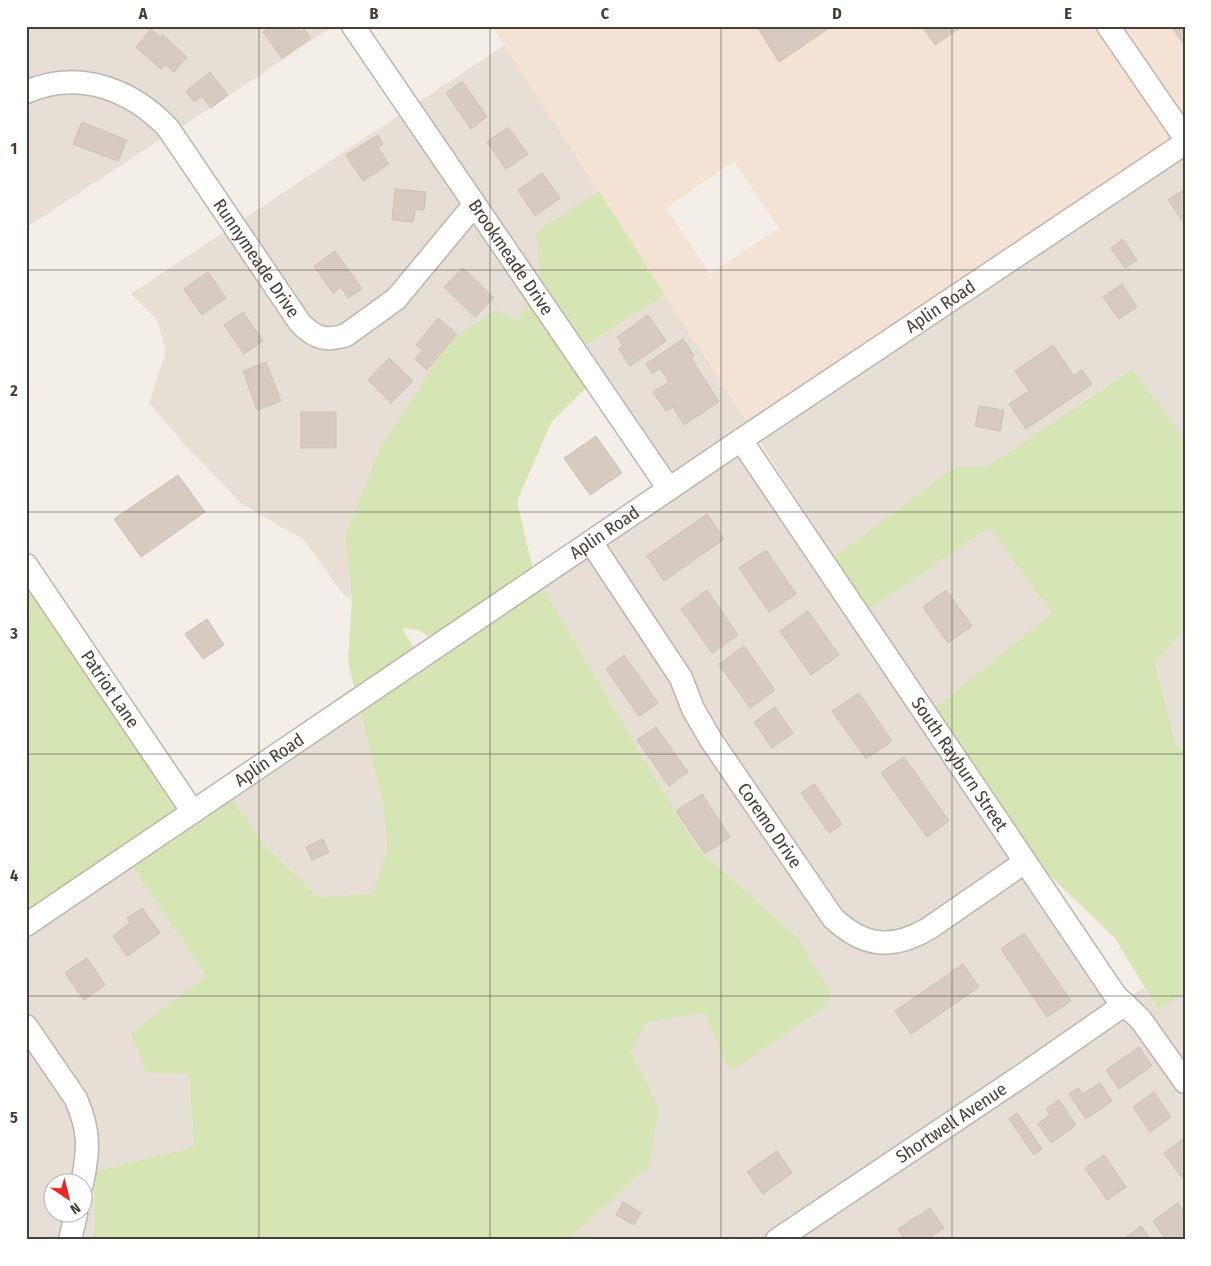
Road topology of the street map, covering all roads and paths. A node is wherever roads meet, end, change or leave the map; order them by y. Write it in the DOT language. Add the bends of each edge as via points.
graph roads {
  1 [pos="353,26"];
  2 [pos="1108,26"];
  3 [pos="29,92"];
  4 [pos="1185,138"];
  5 [pos="1185,143"];
  6 [pos="474,205"];
  7 [pos="741,440"];
  8 [pos="668,489"];
  9 [pos="591,542"];
  10 [pos="26,566"];
  11 [pos="193,812"];
  12 [pos="1025,862"];
  13 [pos="26,925"];
  14 [pos="1125,1004"];
  15 [pos="26,1026"];
  16 [pos="1185,1082"];
  17 [pos="84,1174"];
  18 [pos="74,1224"];
  19 [pos="70,1240"];
  20 [pos="777,1240"];
  1 -- 6 [label="street, Brookmeade Drive"];
  2 -- 4 [label="street"];
  3 -- 6 [label="street, Runnymeade Drive" via="52,84 87,83 126,95 156,115 300,323 317,336 337,338 346,335 386,308"];
  5 -- 7 [label="street, Aplin Road"];
  6 -- 8 [label="street, Brookmeade Drive"];
  7 -- 8 [label="street, Aplin Road"];
  7 -- 12 [label="street, South Rayburn Street"];
  8 -- 9 [label="street, Aplin Road"];
  9 -- 11 [label="street, Aplin Road"];
  9 -- 12 [label="street, Coremo Drive" via="681,678 693,709 711,740 833,918 845,929 861,938 881,943 914,937"];
  10 -- 11 [label="street, Patriot Lane"];
  11 -- 13 [label="street, Aplin Road"];
  12 -- 14 [label="street, South Rayburn Street" via="1115,995"];
  14 -- 16 [label="street, South Rayburn Street" via="1141,1020"];
  14 -- 20 [label="street, Shortwell Avenue"];
  15 -- 17 [label="street" via="82,1112 88,1154"];
  18 -- 19 [label="street"];
}
